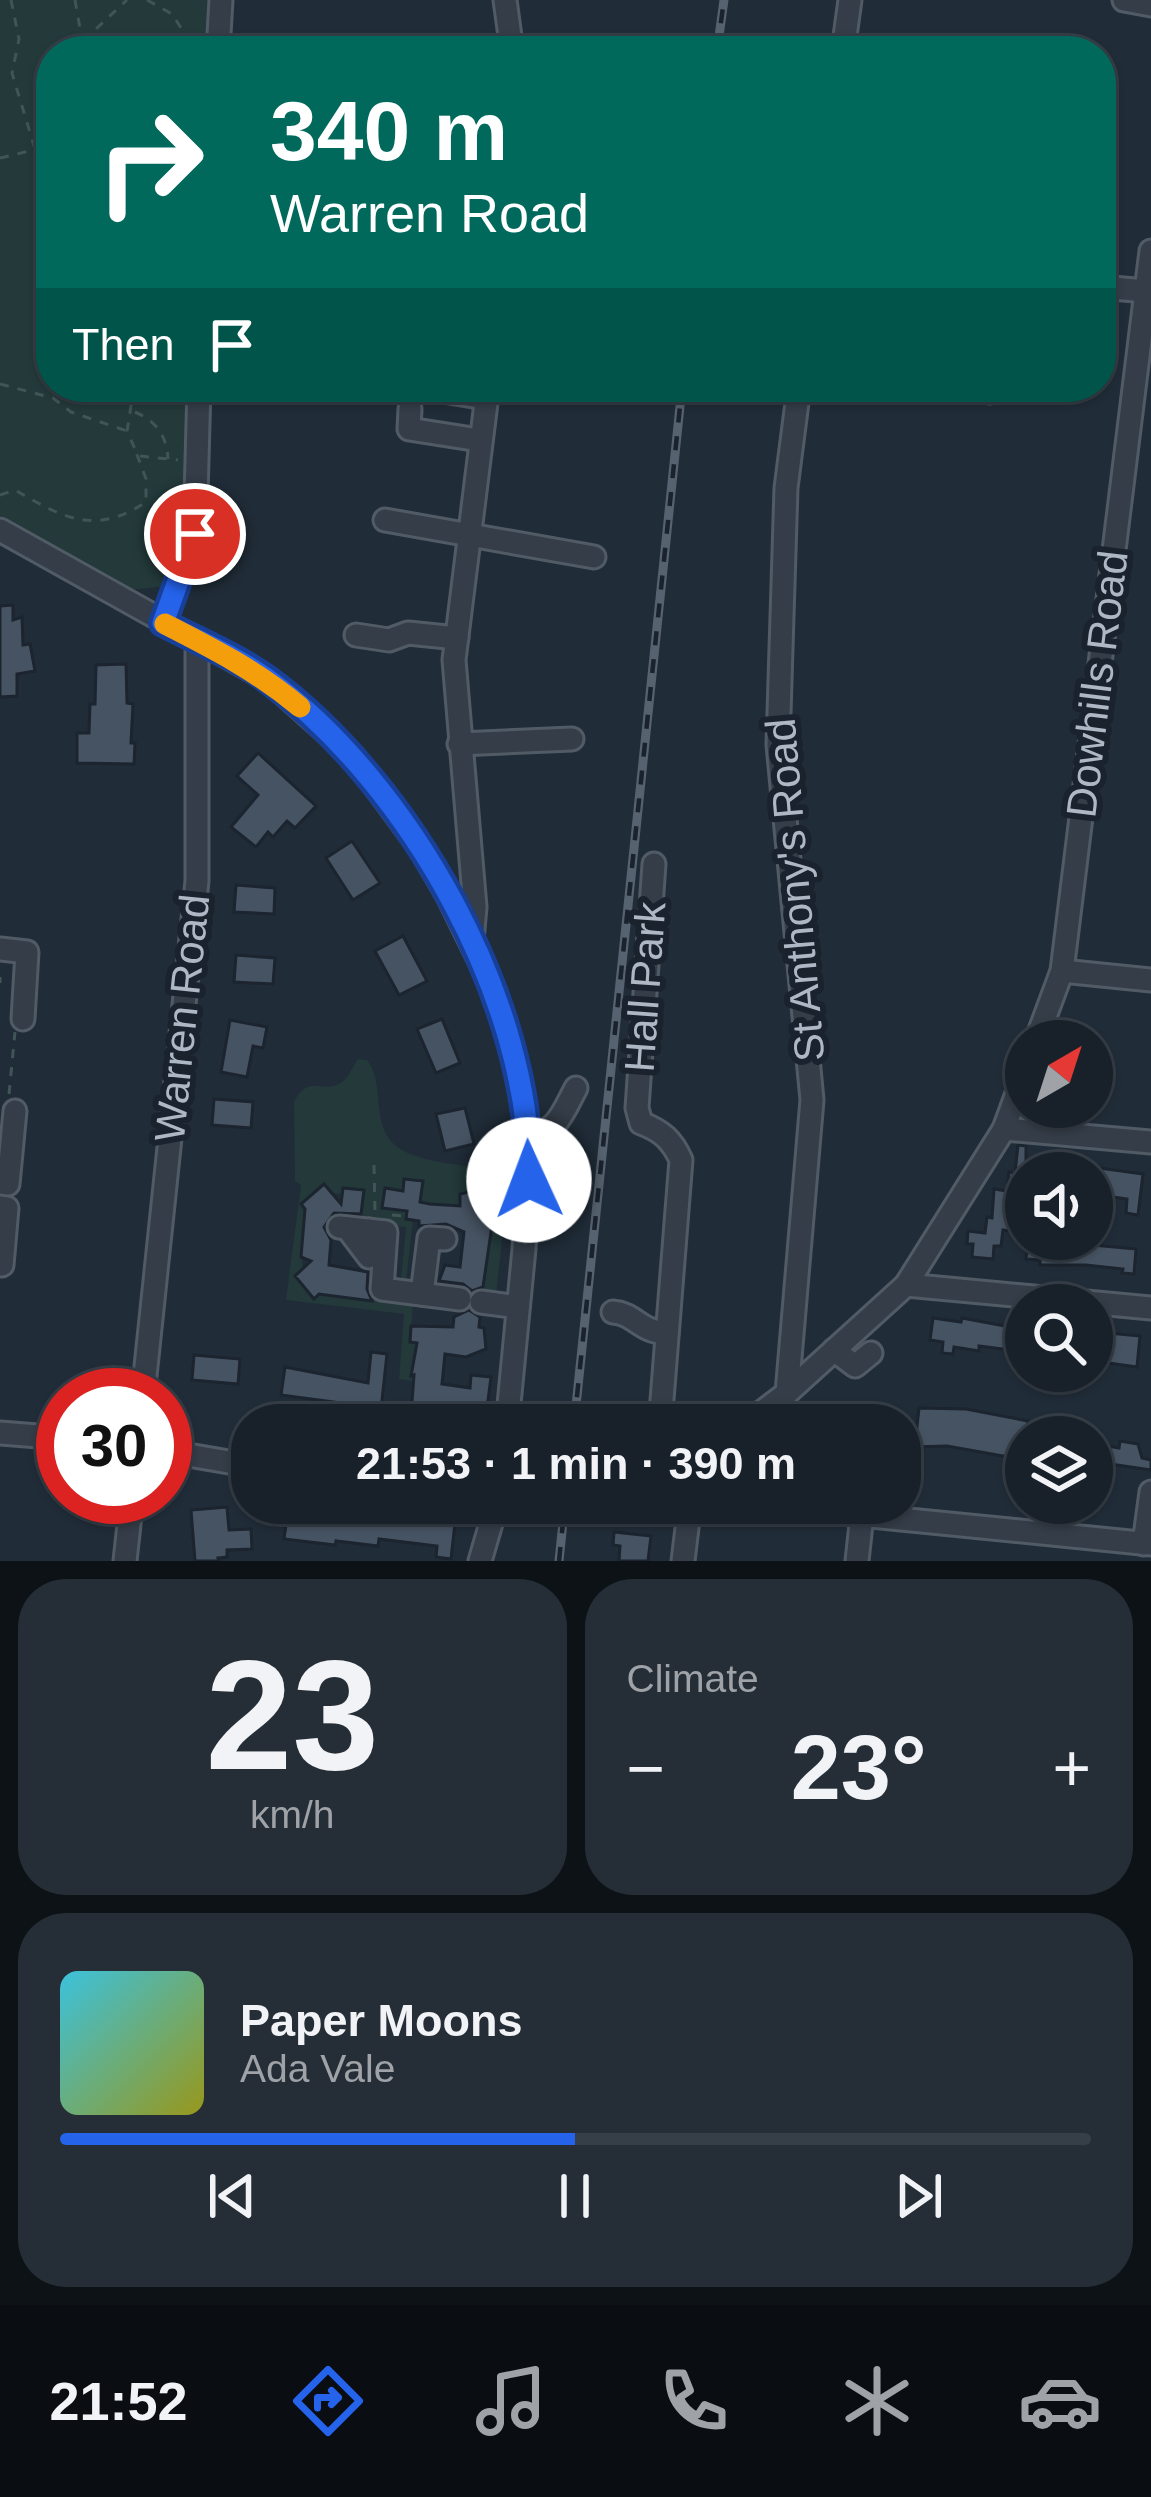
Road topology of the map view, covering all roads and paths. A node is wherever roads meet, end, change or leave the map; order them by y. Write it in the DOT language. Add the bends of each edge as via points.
graph roads {
  1 [pos="11,0"];
  2 [pos="75,0"];
  3 [pos="127,0"];
  4 [pos="147,0"];
  5 [pos="173,0"];
  6 [pos="221,0"];
  7 [pos="505,0"];
  8 [pos="850,0"];
  9 [pos="1124,0"];
  10 [pos="1151,4"];
  11 [pos="172,14"];
  12 [pos="82,36"];
  13 [pos="88,36"];
  14 [pos="182,36"];
  15 [pos="219,36"];
  16 [pos="510,36"];
  17 [pos="845,36"];
  18 [pos="35,149"];
  19 [pos="0,158"];
  20 [pos="1151,251"];
  21 [pos="1116,288"];
  22 [pos="1146,290"];
  23 [pos="0,384"];
  24 [pos="36,394"];
  25 [pos="57,402"];
  26 [pos="133,402"];
  27 [pos="199,402"];
  28 [pos="485,402"];
  29 [pos="797,402"];
  30 [pos="410,409"];
  31 [pos="133,412"];
  32 [pos="127,431"];
  33 [pos="1140,434"];
  34 [pos="479,440"];
  35 [pos="136,452"];
  36 [pos="168,461"];
  37 [pos="197,461"];
  38 [pos="0,495"];
  39 [pos="385,520"];
  40 [pos="0,530"];
  41 [pos="468,536"];
  42 [pos="594,557"];
  43 [pos="163,623"];
  44 [pos="356,635"];
  45 [pos="457,638"];
  46 [pos="197,640"];
  47 [pos="572,739"];
  48 [pos="459,744"];
  49 [pos="654,865"];
  50 [pos="472,941"];
  51 [pos="0,949"];
  52 [pos="1062,971"];
  53 [pos="1151,980"];
  54 [pos="23,1019"];
  55 [pos="1044,1020"];
  56 [pos="576,1088"];
  57 [pos="15,1111"];
  58 [pos="1004,1129"];
  59 [pos="530,1137"];
  60 [pos="1151,1142"];
  61 [pos="374,1165"];
  62 [pos="0,1183"];
  63 [pos="0,1207"];
  64 [pos="358,1224"];
  65 [pos="446,1239"];
  66 [pos="2,1265"];
  67 [pos="906,1285"];
  68 [pos="422,1294"];
  69 [pos="518,1307"];
  70 [pos="1151,1307"];
  71 [pos="613,1312"];
  72 [pos="668,1333"];
  73 [pos="834,1350"];
  74 [pos="871,1353"];
  75 [pos="145,1368"];
  76 [pos="787,1393"];
  77 [pos="508,1404"];
  78 [pos="662,1404"];
  79 [pos="773,1404"];
  80 [pos="0,1433"];
  81 [pos="36,1436"];
  82 [pos="192,1456"];
  83 [pos="231,1462"];
  84 [pos="1151,1492"];
  85 [pos="921,1521"];
  86 [pos="129,1524"];
  87 [pos="491,1524"];
  88 [pos="687,1524"];
  89 [pos="861,1524"];
  90 [pos="1147,1544"];
  91 [pos="125,1561"];
  92 [pos="480,1561"];
  93 [pos="683,1561"];
  94 [pos="857,1561"];
  1 -- 18 [label="path" via="19,39 12,73"];
  2 -- 12 [label="path"];
  3 -- 13 [label="path"];
  4 -- 11 [label="path"];
  5 -- 11 [label="path"];
  6 -- 15 [label="street"];
  7 -- 16 [label="street"];
  8 -- 17 [label="street"];
  9 -- 10 [label="street"];
  11 -- 14 [label="path"];
  18 -- 19 [label="path"];
  20 -- 22 [label="street, Dowhills Road"];
  21 -- 22 [label="street"];
  22 -- 33 [label="street, Dowhills Road"];
  23 -- 24 [label="path"];
  25 -- 32 [label="path"];
  26 -- 31 [label="path"];
  27 -- 37 [label="street"];
  28 -- 34 [label="street"];
  29 -- 76 [label="street, St Anthony's Road" via="786,488 778,745 812,1100"];
  30 -- 34 [label="street" via="409,429"];
  31 -- 32 [label="path"];
  31 -- 36 [label="path" via="151,418"];
  32 -- 35 [label="path"];
  33 -- 52 [label="street, Dowhills Road"];
  34 -- 41 [label="street"];
  35 -- 36 [label="path"];
  35 -- 38 [label="path" via="146,502 128,514 96,524 15,490"];
  36 -- 37 [label="path"];
  37 -- 43 [label="street" via="195,534"];
  39 -- 41 [label="street"];
  40 -- 43 [label="street"];
  41 -- 42 [label="street"];
  41 -- 45 [label="street"];
  43 -- 46 [label="street"];
  44 -- 45 [label="street"];
  45 -- 48 [label="street"];
  46 -- 50 [label="street" via="267,679 353,756 419,846"];
  46 -- 75 [label="street, Warren Road" via="197,881"];
  47 -- 48 [label="street"];
  48 -- 50 [label="street"];
  49 -- 72 [label="street, Hall Park" via="637,1108 641,1123 659,1130 681,1160"];
  50 -- 59 [label="street" via="495,992"];
  51 -- 54 [label="street" via="28,952"];
  52 -- 53 [label="street"];
  52 -- 55 [label="street, Dowhills Road"];
  54 -- 57 [label="path" via="16,1018 8,1110"];
  56 -- 59 [label="street" via="556,1126"];
  57 -- 62 [label="street" via="8,1184"];
  58 -- 60 [label="street"];
  58 -- 67 [label="street"];
  59 -- 69 [label="street"];
  61 -- 64 [label="path"];
  63 -- 66 [label="street" via="7,1208"];
  64 -- 68 [label="street" via="386,1232 382,1289"];
  65 -- 68 [label="street" via="429,1238"];
  67 -- 70 [label="street"];
  67 -- 73 [label="street"];
  68 -- 69 [label="street"];
  69 -- 77 [label="street"];
  71 -- 72 [label="street"];
  72 -- 78 [label="street"];
  73 -- 74 [label="street" via="855,1366"];
  73 -- 76 [label="street"];
  76 -- 79 [label="street"];
  80 -- 81 [label="street"];
  82 -- 83 [label="street"];
  84 -- 90 [label="street"];
  85 -- 90 [label="street"];
  86 -- 91 [label="street"];
  87 -- 92 [label="street"];
  88 -- 93 [label="street"];
  89 -- 94 [label="street"];
}
